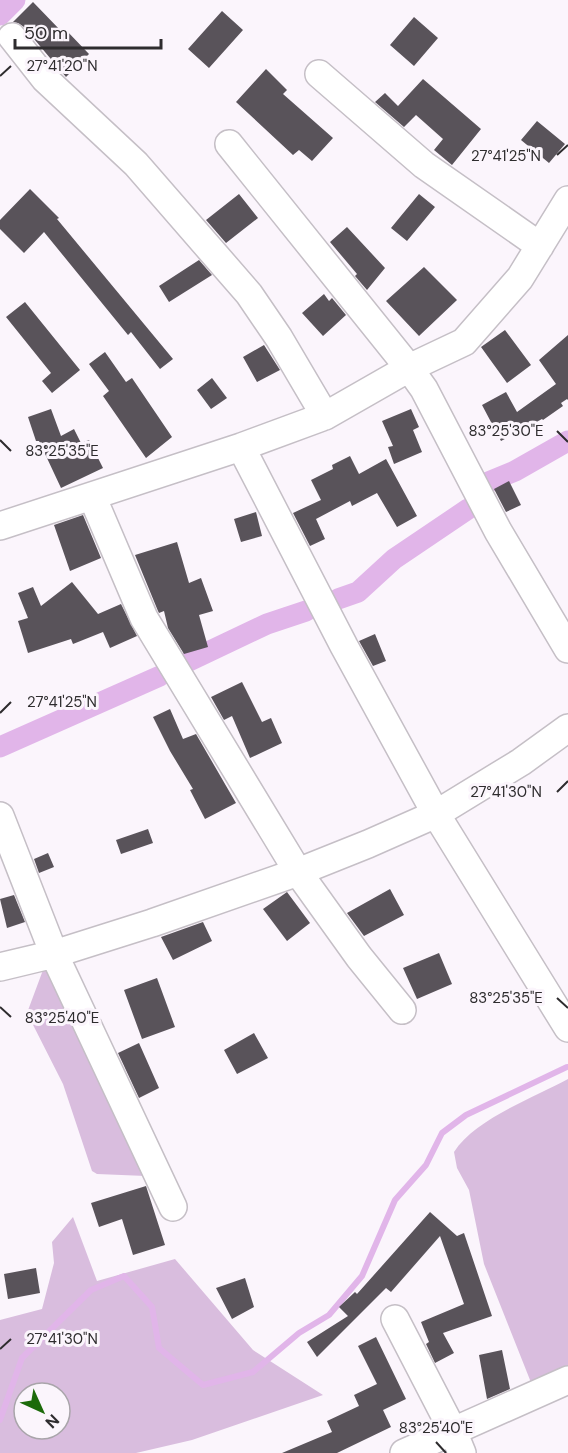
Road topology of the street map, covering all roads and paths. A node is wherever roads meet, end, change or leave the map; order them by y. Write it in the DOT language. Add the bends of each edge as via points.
graph roads {
  1 [pos="12,37"];
  2 [pos="319,74"];
  3 [pos="229,144"];
  4 [pos="568,200"];
  5 [pos="540,246"];
  6 [pos="409,368"];
  7 [pos="325,416"];
  8 [pos="241,447"];
  9 [pos="92,496"];
  10 [pos="0,526"];
  11 [pos="568,649"];
  12 [pos="568,729"];
  13 [pos="436,814"];
  14 [pos="0,816"];
  15 [pos="298,872"];
  16 [pos="54,954"];
  17 [pos="0,967"];
  18 [pos="402,1010"];
  19 [pos="568,1028"];
  20 [pos="173,1207"];
  21 [pos="395,1319"];
  22 [pos="568,1380"];
  23 [pos="457,1442"];
  24 [pos="404,1453"];
  1 -- 7 [label="street" via="45,79 136,164 249,294"];
  2 -- 5 [label="street" via="424,165"];
  3 -- 6 [label="street"];
  4 -- 5 [label="street"];
  5 -- 6 [label="street" via="520,278 464,342"];
  6 -- 7 [label="street"];
  6 -- 11 [label="street"];
  7 -- 8 [label="street"];
  8 -- 9 [label="street"];
  8 -- 13 [label="street"];
  9 -- 10 [label="street"];
  9 -- 15 [label="street" via="144,618"];
  12 -- 13 [label="street"];
  13 -- 15 [label="street"];
  13 -- 19 [label="street"];
  14 -- 16 [label="street"];
  15 -- 16 [label="street"];
  15 -- 18 [label="street"];
  16 -- 17 [label="street"];
  16 -- 20 [label="street"];
  21 -- 23 [label="street"];
  22 -- 23 [label="street"];
  23 -- 24 [label="street"];
}
